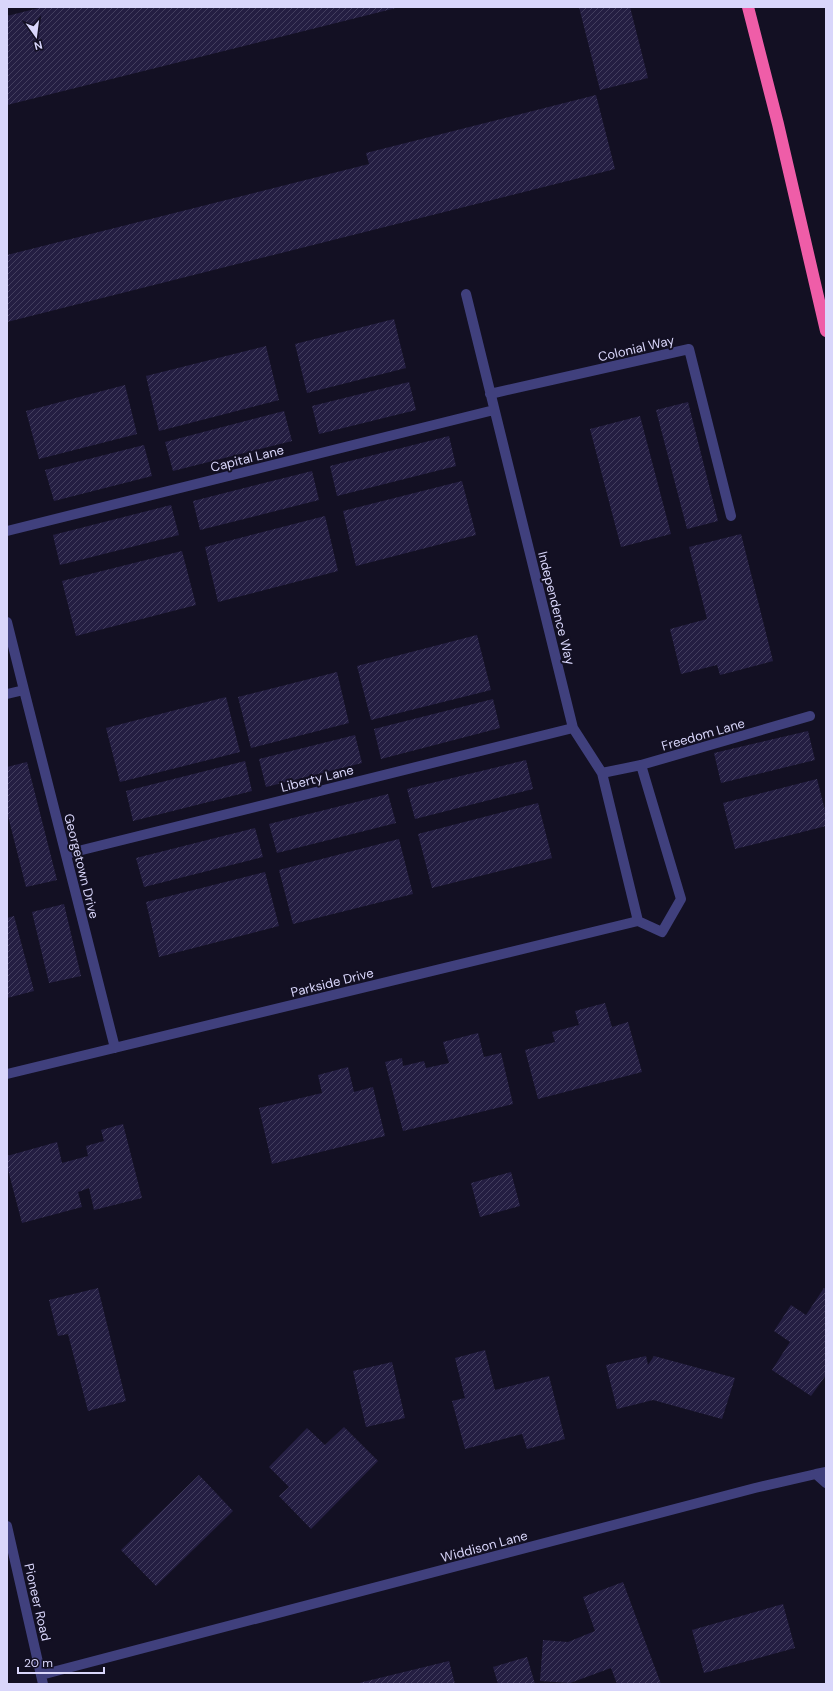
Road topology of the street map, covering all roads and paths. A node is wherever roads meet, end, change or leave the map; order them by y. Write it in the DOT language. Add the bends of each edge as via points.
graph roads {
  1 [pos="748,7"];
  2 [pos="466,294"];
  3 [pos="826,331"];
  4 [pos="490,394"];
  5 [pos="494,410"];
  6 [pos="731,516"];
  7 [pos="7,531"];
  8 [pos="7,622"];
  9 [pos="24,690"];
  10 [pos="7,694"];
  11 [pos="810,716"];
  12 [pos="573,728"];
  13 [pos="641,765"];
  14 [pos="602,774"];
  15 [pos="66,854"];
  16 [pos="638,921"];
  17 [pos="114,1048"];
  18 [pos="7,1074"];
  19 [pos="826,1472"];
  20 [pos="816,1474"];
  21 [pos="826,1483"];
  22 [pos="7,1526"];
  23 [pos="42,1680"];
  1 -- 3 [label="highway"];
  2 -- 4 [label="street, Independence Way"];
  4 -- 5 [label="street, Independence Way"];
  4 -- 6 [label="street, Colonial Way" via="689,349"];
  5 -- 7 [label="street, Capital Lane"];
  5 -- 12 [label="street, Independence Way"];
  8 -- 9 [label="street, Georgetown Drive"];
  9 -- 10 [label="street"];
  9 -- 15 [label="street, Georgetown Drive"];
  11 -- 13 [label="street, Freedom Lane"];
  12 -- 14 [label="street, Independence Way"];
  12 -- 15 [label="street, Liberty Lane"];
  13 -- 14 [label="street, Freedom Lane"];
  13 -- 16 [label="street" via="681,899 662,932"];
  14 -- 16 [label="street, Independence Way"];
  15 -- 17 [label="street, Georgetown Drive"];
  16 -- 17 [label="street, Parkside Drive"];
  17 -- 18 [label="street, Parkside Drive"];
  19 -- 20 [label="street, Widdison Lane"];
  20 -- 21 [label="street"];
  20 -- 23 [label="street, Widdison Lane" via="158,1644"];
  22 -- 23 [label="street, Pioneer Road"];
}
